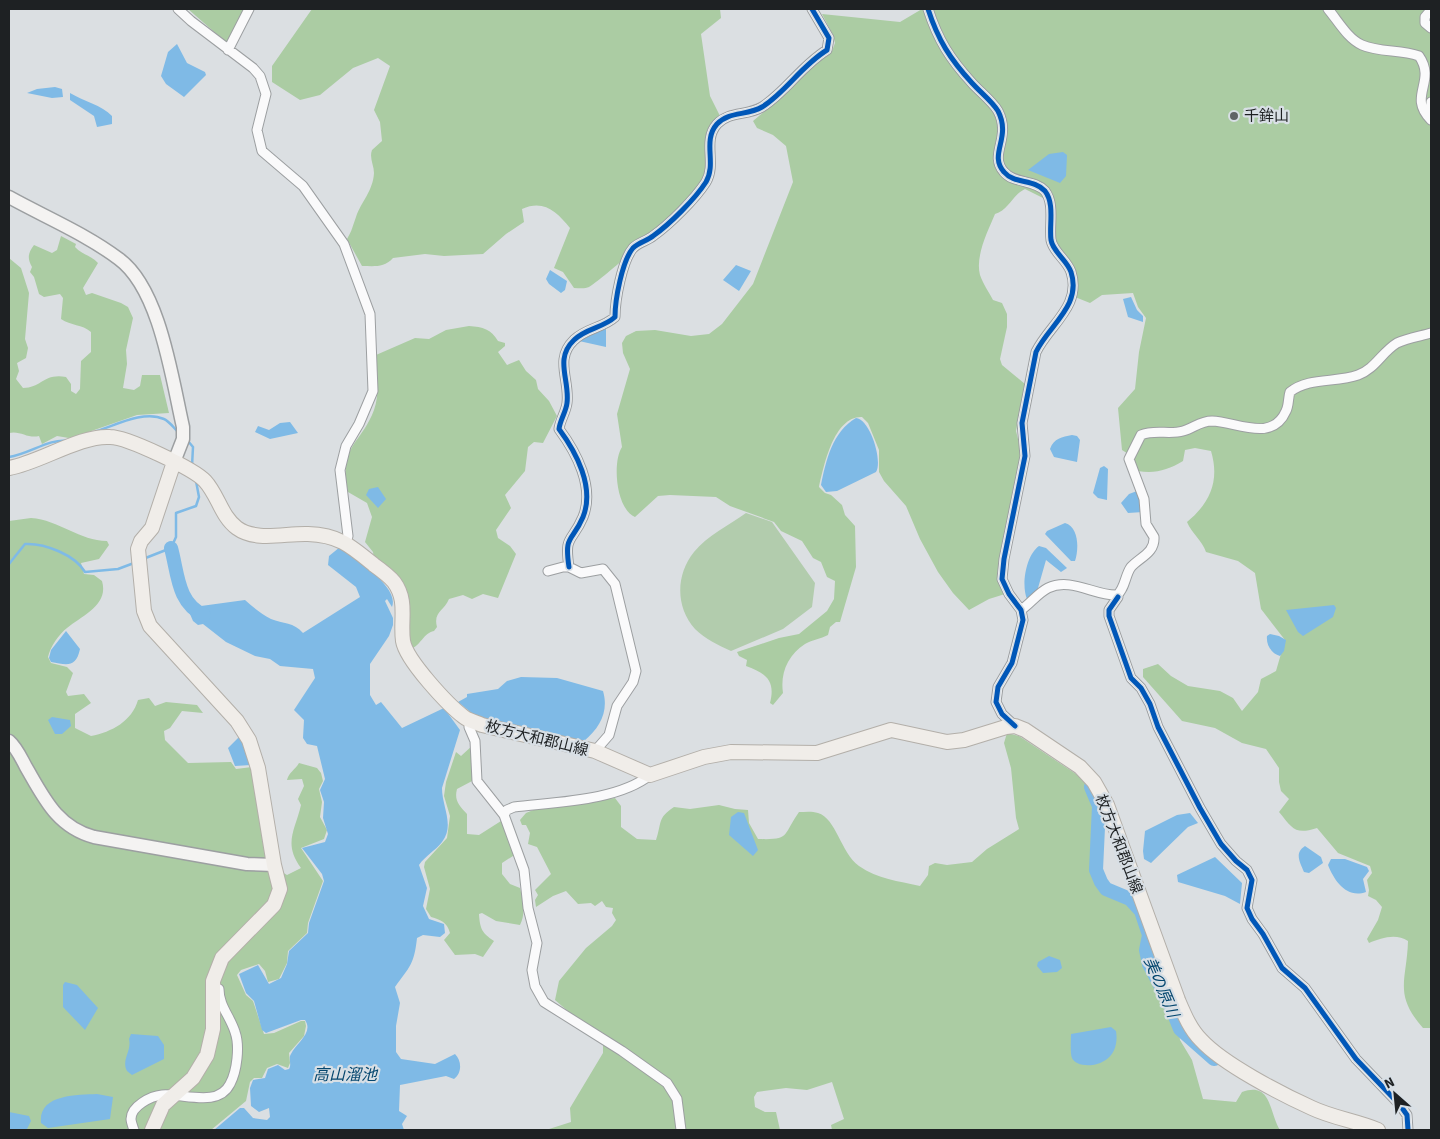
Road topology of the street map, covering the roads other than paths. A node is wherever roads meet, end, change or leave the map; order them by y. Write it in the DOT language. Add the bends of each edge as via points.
graph roads {
  1 [pos="178,9"];
  2 [pos="249,9"];
  3 [pos="812,9"];
  4 [pos="928,9"];
  5 [pos="1328,9"];
  6 [pos="1431,10"];
  7 [pos="1431,28"];
  8 [pos="228,50"];
  9 [pos="1431,102"];
  10 [pos="1431,112"];
  11 [pos="1431,120"];
  12 [pos="9,197"];
  13 [pos="1431,333"];
  14 [pos="174,462"];
  15 [pos="9,468"];
  16 [pos="346,542"];
  17 [pos="569,567"];
  18 [pos="548,571"];
  19 [pos="1118,597"];
  20 [pos="1021,610"];
  21 [pos="470,720"];
  22 [pos="1015,726"];
  23 [pos="9,741"];
  24 [pos="594,751"];
  25 [pos="650,775"];
  26 [pos="504,815"];
  27 [pos="274,865"];
  28 [pos="213,978"];
  29 [pos="173,1095"];
  30 [pos="134,1130"];
  31 [pos="152,1130"];
  32 [pos="681,1130"];
  33 [pos="1378,1130"];
  34 [pos="1408,1130"];
  1 -- 8 [label="street"];
  2 -- 8 [label="street"];
  3 -- 17 [label="street" via="829,38 827,50 808,62 764,106 718,123 710,134 710,171 701,190 661,230 634,247 615,303 615,317 582,334 564,355 562,364 567,405 559,429 575,451 586,494 582,517 567,541"];
  4 -- 20 [label="street" via="936,35 951,60 998,112 1004,127 998,154 1002,169 1013,178 1038,186 1046,193 1050,204 1052,241 1071,271 1072,299 1036,352 1022,423 1025,456 1002,579"];
  5 -- 11 [label="street" via="1350,36 1361,44 1420,56 1427,70 1420,101 1422,110"];
  6 -- 7 [label="street" via="1425,22"];
  8 -- 16 [label="street" via="252,68 264,84 264,107 256,130 262,151 303,186 344,244 370,314 373,391 346,446 340,470"];
  9 -- 10 [label="street"];
  12 -- 14 [label="street" via="120,259 143,286 155,314 183,427 183,439"];
  13 -- 20 [label="street" via="1398,343 1365,372 1295,389 1290,392 1282,419 1267,428 1251,429 1214,421 1202,422 1183,431 1141,435 1129,459 1144,499 1146,524 1154,537 1152,548 1131,568 1117,595 1106,595 1081,586 1058,585 1049,587"];
  14 -- 15 [label="main road, 枚方大和郡山線" via="110,436"];
  14 -- 16 [label="main road, 枚方大和郡山線" via="196,472 206,482 224,514 237,528 250,534 308,534 332,536"];
  14 -- 27 [label="main road" via="155,520 138,549 144,612 150,626 237,721 249,740 258,768"];
  16 -- 21 [label="main road, 枚方大和郡山線" via="393,580 403,606 406,652 455,709"];
  17 -- 18 [label="street"];
  17 -- 24 [label="street" via="581,573 603,569 615,584 635,664 633,682 616,706 609,735"];
  19 -- 34 [label="street" via="1109,610 1109,616 1131,678 1150,704 1176,762 1217,836 1247,870 1252,880 1248,908 1252,919 1282,968 1305,988 1356,1059 1400,1104 1406,1114"];
  20 -- 22 [label="street" via="1023,620 1018,643 1012,664 998,687 996,702 1002,714"];
  21 -- 24 [label="main road, 枚方大和郡山線"];
  21 -- 26 [label="street" via="469,727 475,741 477,781"];
  22 -- 25 [label="main road" via="947,742 891,730 817,753 731,752 704,757"];
  22 -- 33 [label="main road, 枚方大和郡山線" via="1062,754 1094,782 1107,805 1178,1000 1199,1039 1239,1069 1312,1109"];
  23 -- 27 [label="street" via="50,808 76,831 247,864"];
  24 -- 25 [label="main road, 枚方大和郡山線"];
  25 -- 26 [label="street" via="640,783 617,792 514,807"];
  26 -- 32 [label="street" via="524,870 528,908 537,943 532,970 544,1002 667,1083 678,1099"];
  27 -- 28 [label="main road" via="280,889 278,900 222,958"];
  28 -- 29 [label="main road" via="212,1028 207,1055 193,1078"];
  28 -- 29 [label="street" via="238,1042 231,1084 224,1093 215,1096"];
  29 -- 30 [label="street" via="161,1095 142,1103 131,1120"];
  29 -- 31 [label="main road" via="157,1116"];
}
